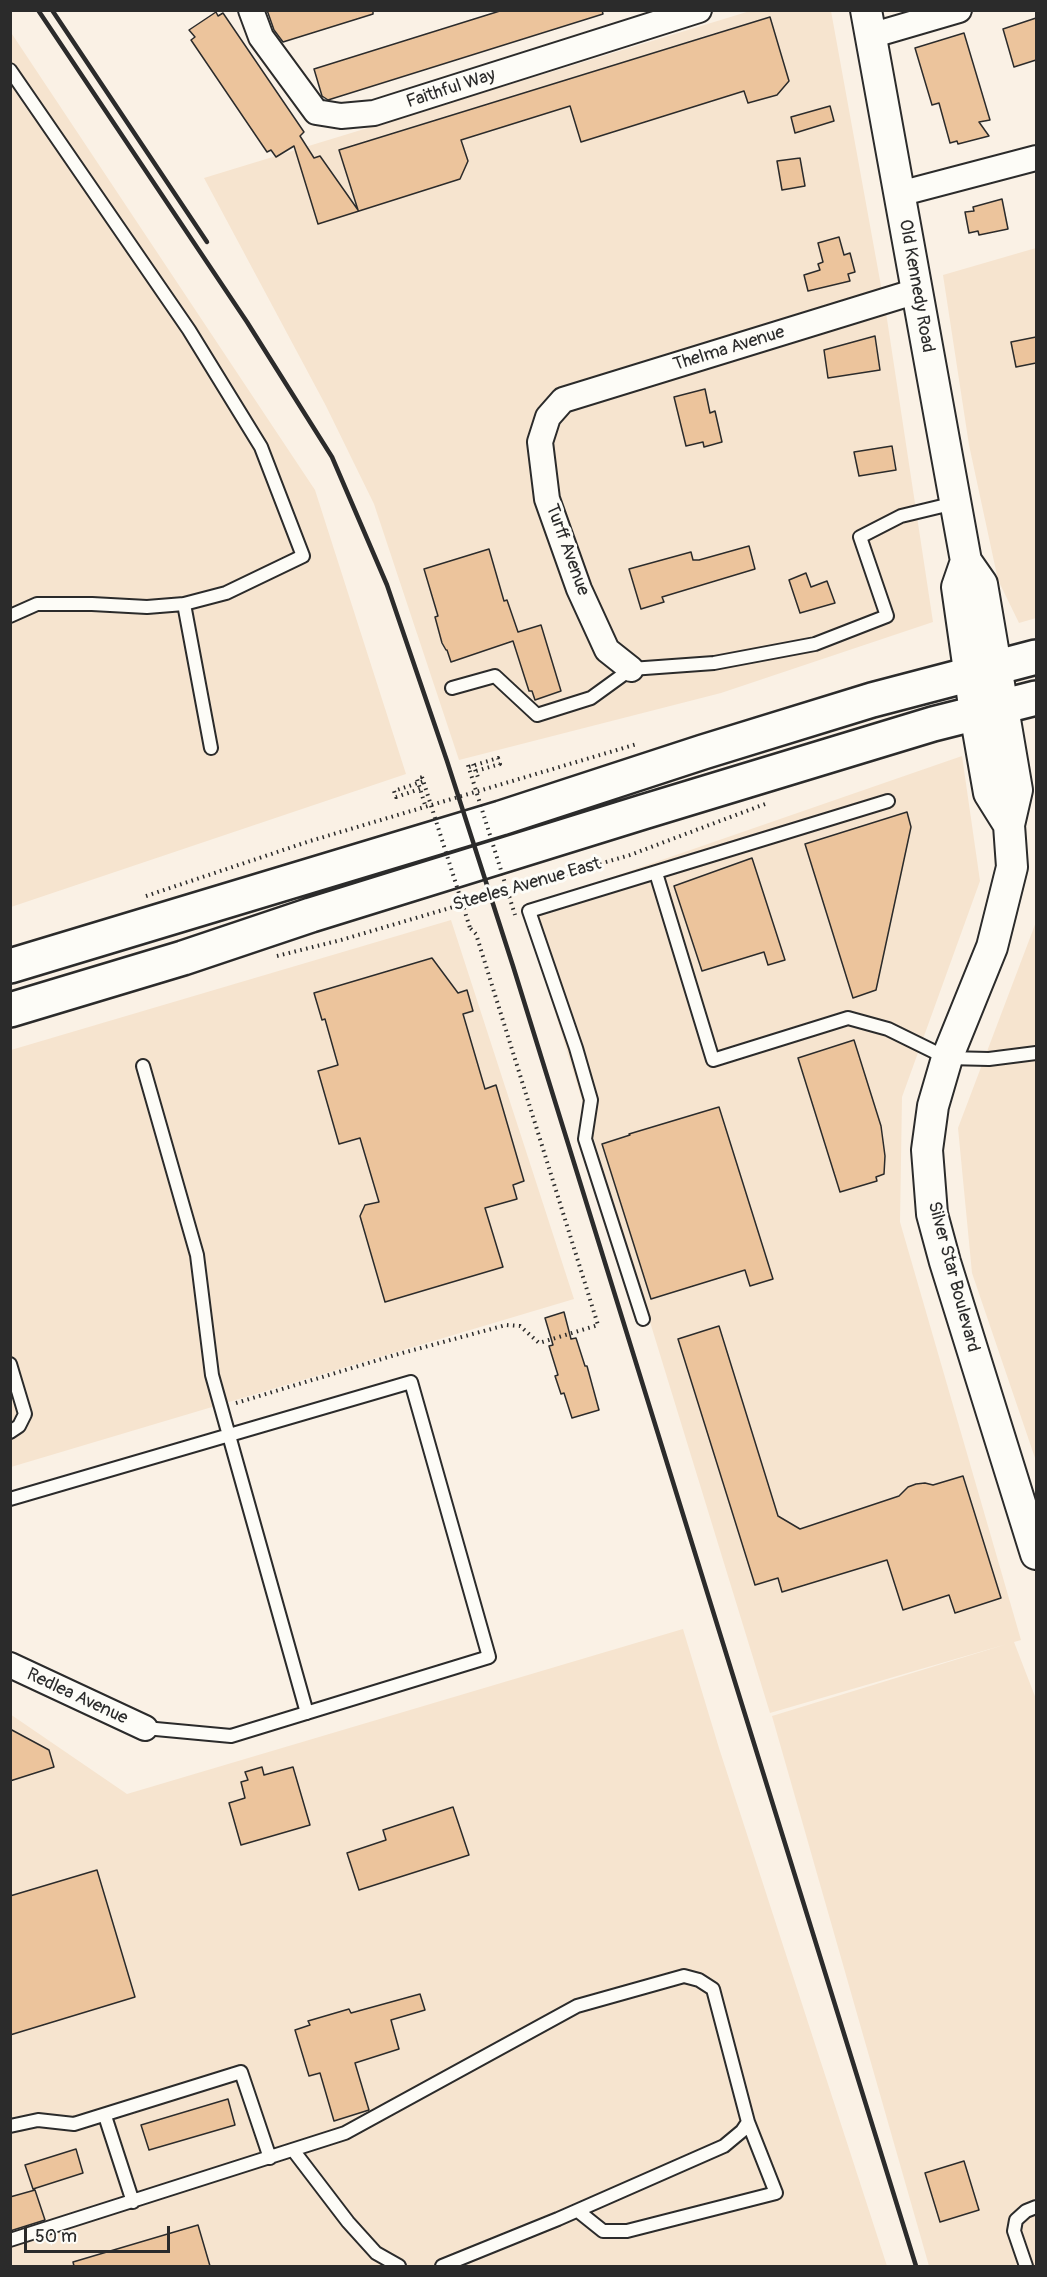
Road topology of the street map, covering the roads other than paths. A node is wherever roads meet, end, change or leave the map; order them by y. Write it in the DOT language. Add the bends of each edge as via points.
graph roads {
  1 [pos="251,10"];
  2 [pos="699,10"];
  3 [pos="959,10"];
  4 [pos="868,23"];
  5 [pos="10,70"];
  6 [pos="1036,158"];
  7 [pos="899,194"];
  8 [pos="916,291"];
  9 [pos="548,417"];
  10 [pos="955,503"];
  11 [pos="184,604"];
  12 [pos="10,616"];
  13 [pos="1036,657"];
  14 [pos="631,669"];
  15 [pos="983,670"];
  16 [pos="452,687"];
  17 [pos="1036,698"];
  18 [pos="989,710"];
  19 [pos="211,748"];
  20 [pos="888,801"];
  21 [pos="656,873"];
  22 [pos="10,966"];
  23 [pos="10,1010"];
  24 [pos="1036,1053"];
  25 [pos="947,1058"];
  26 [pos="143,1066"];
  27 [pos="643,1319"];
  28 [pos="10,1364"];
  29 [pos="10,1432"];
  30 [pos="229,1435"];
  31 [pos="10,1499"];
  32 [pos="1036,1554"];
  33 [pos="10,1665"];
  34 [pos="307,1713"];
  35 [pos="145,1728"];
  36 [pos="105,2116"];
  37 [pos="748,2122"];
  38 [pos="10,2126"];
  39 [pos="293,2150"];
  40 [pos="270,2157"];
  41 [pos="133,2202"];
  42 [pos="1036,2207"];
  43 [pos="578,2211"];
  44 [pos="10,2240"];
  45 [pos="399,2266"];
  46 [pos="442,2266"];
  47 [pos="1026,2266"];
  1 -- 2 [label="street, Faithful Way" via="261,37 316,112 342,116 374,113"];
  3 -- 4 [label="street"];
  4 -- 7 [label="street, Old Kennedy Road"];
  5 -- 11 [label="lane" via="183,321 261,447 303,556 226,593"];
  6 -- 7 [label="street"];
  7 -- 8 [label="street, Old Kennedy Road"];
  8 -- 9 [label="street, Thelma Avenue" via="563,400"];
  8 -- 10 [label="street, Old Kennedy Road"];
  9 -- 14 [label="street, Turff Avenue" via="540,442 547,499 579,589 607,650"];
  10 -- 14 [label="lane" via="901,516 860,537 886,616 815,644 714,663"];
  10 -- 15 [label="street, Old Kennedy Road" via="966,561 982,584"];
  11 -- 12 [label="lane" via="37,604"];
  11 -- 19 [label="lane"];
  13 -- 15 [label="main road"];
  14 -- 16 [label="lane" via="591,698 537,715 495,676"];
  15 -- 18 [label="street, Silver Star Boulevard"];
  15 -- 22 [label="main road" via="804,721 511,815"];
  17 -- 18 [label="main road, Steeles Avenue East"];
  18 -- 23 [label="main road, Steeles Avenue East" via="642,812"];
  18 -- 25 [label="street, Silver Star Boulevard" via="989,793 1009,825 1012,867 992,946"];
  20 -- 21 [label="lane"];
  21 -- 25 [label="lane" via="713,1060 848,1018 888,1029"];
  21 -- 27 [label="lane" via="529,911 591,1101 585,1139"];
  24 -- 25 [label="lane" via="989,1059"];
  25 -- 32 [label="street, Silver Star Boulevard" via="933,1106 927,1150 932,1214"];
  26 -- 30 [label="lane" via="197,1255 212,1375"];
  28 -- 29 [label="lane" via="25,1414 20,1426"];
  30 -- 31 [label="lane"];
  30 -- 34 [label="lane"];
  30 -- 34 [label="lane" via="411,1382 475,1607 489,1657"];
  33 -- 35 [label="street, Redlea Avenue"];
  34 -- 35 [label="lane" via="231,1736"];
  36 -- 38 [label="lane" via="75,2124 38,2120"];
  36 -- 40 [label="lane" via="241,2072"];
  36 -- 41 [label="lane"];
  37 -- 39 [label="lane" via="712,1989 684,1976 577,2006 345,2133"];
  37 -- 43 [label="lane" via="724,2146"];
  37 -- 43 [label="lane" via="776,2193 627,2231 603,2231"];
  39 -- 40 [label="lane"];
  39 -- 45 [label="lane" via="376,2253"];
  40 -- 41 [label="lane"];
  41 -- 44 [label="lane"];
  42 -- 47 [label="lane" via="1016,2220 1014,2231"];
  43 -- 46 [label="lane"];
}
